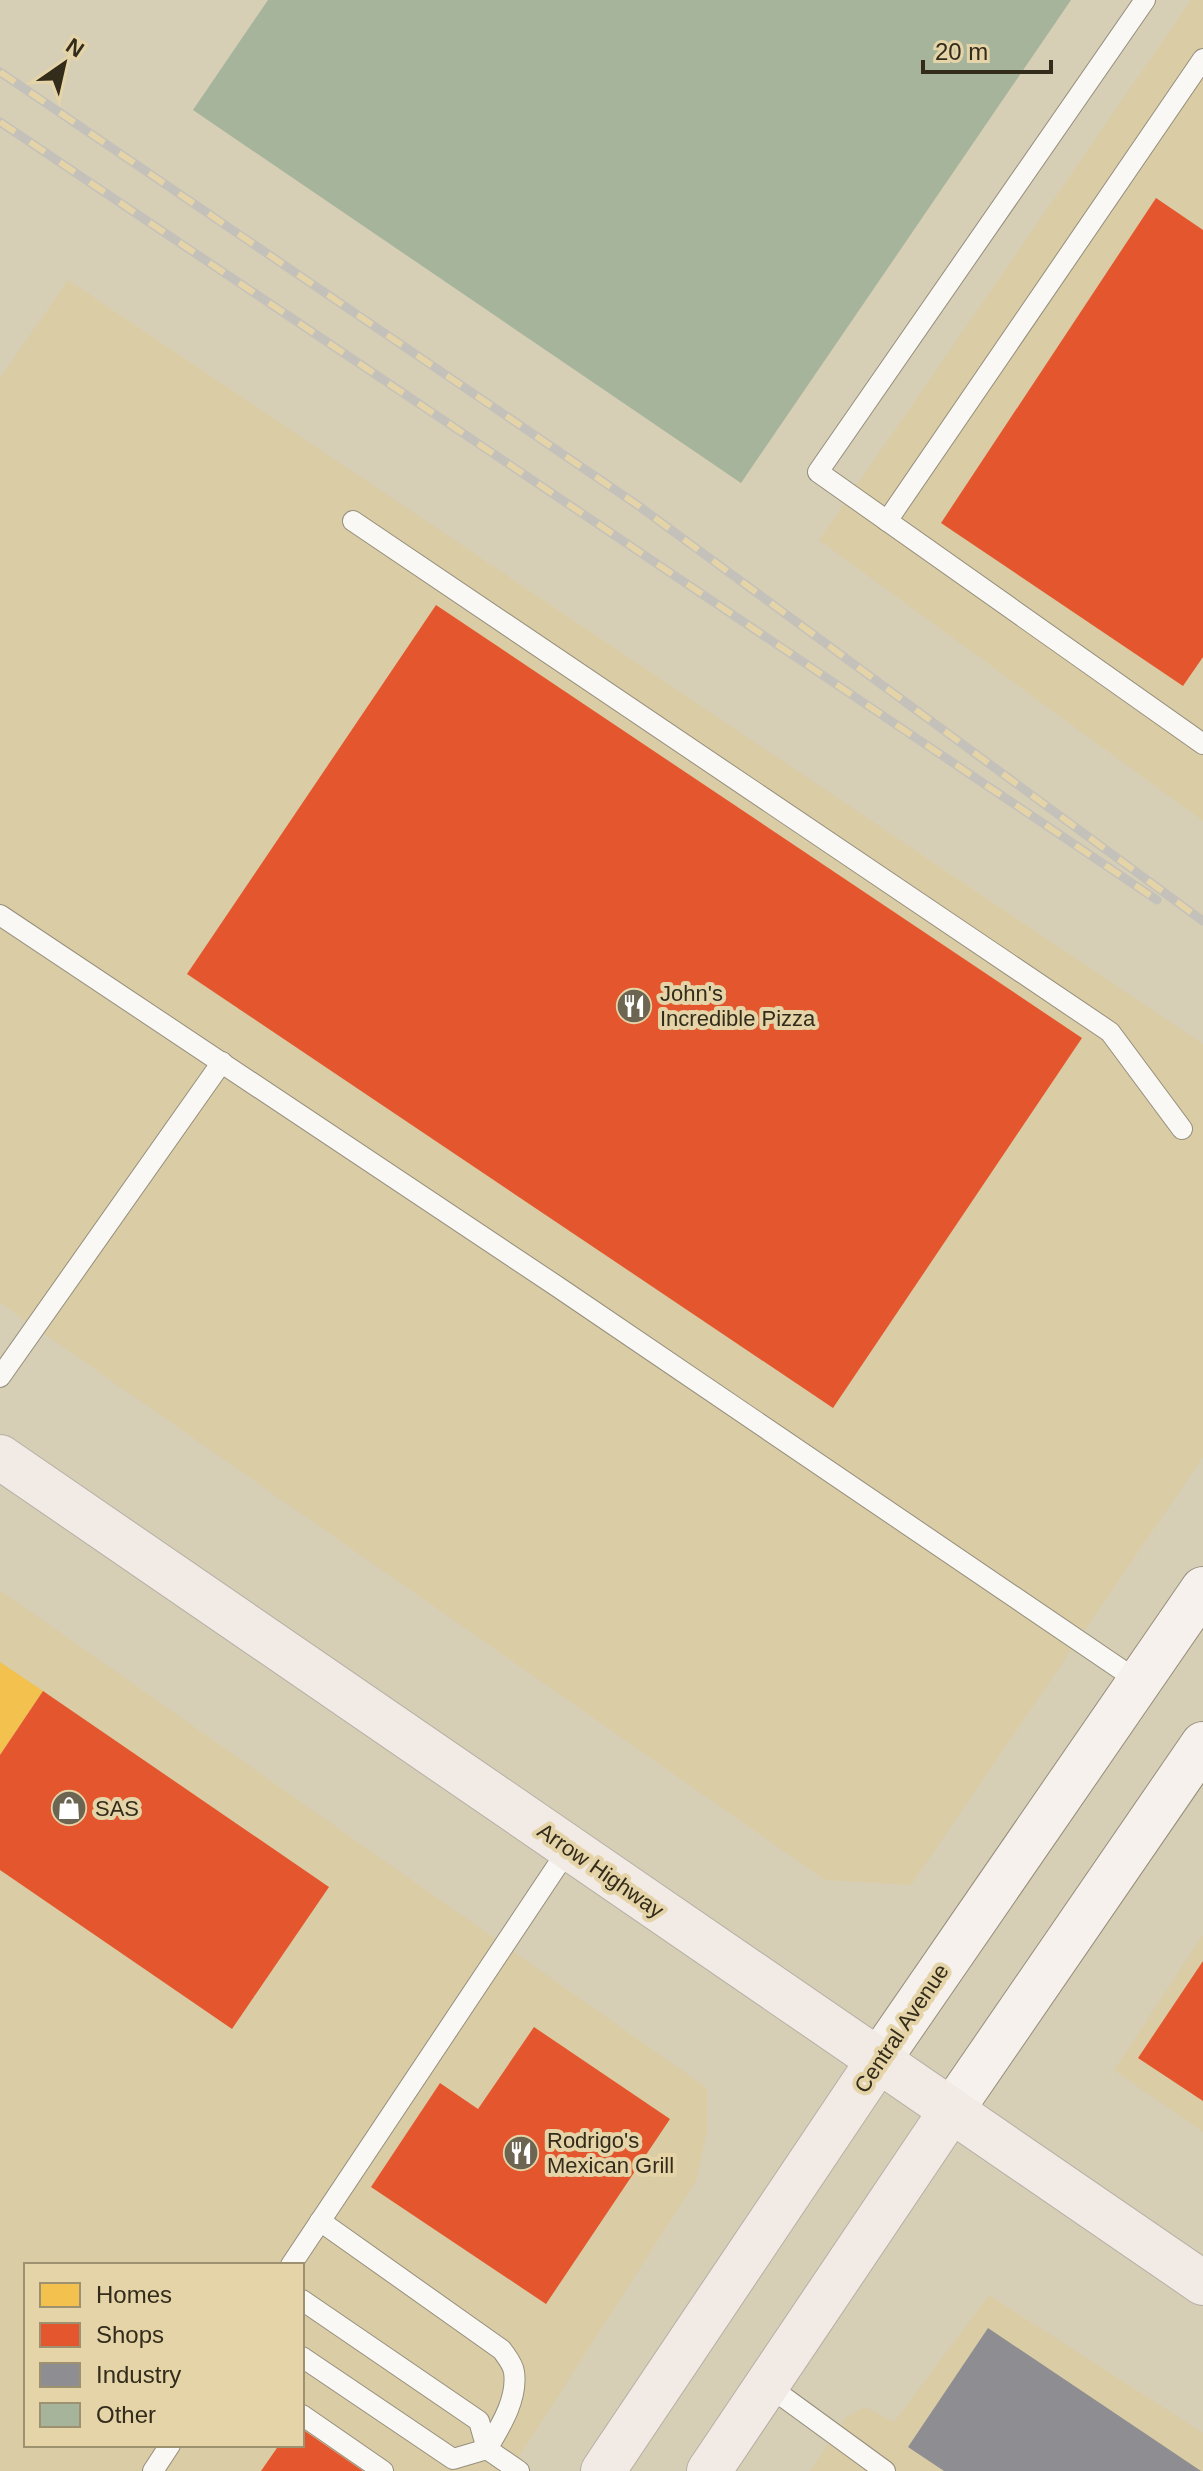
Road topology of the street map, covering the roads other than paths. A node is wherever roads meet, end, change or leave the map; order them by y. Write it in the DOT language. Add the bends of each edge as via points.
graph roads {
  1 [pos="1145,0"];
  2 [pos="1203,59"];
  3 [pos="353,521"];
  4 [pos="887,521"];
  5 [pos="1203,744"];
  6 [pos="0,915"];
  7 [pos="222,1062"];
  8 [pos="1182,1129"];
  9 [pos="0,1377"];
  10 [pos="0,1457"];
  11 [pos="1203,1589"];
  12 [pos="1138,1681"];
  13 [pos="1203,1744"];
  14 [pos="569,1848"];
  15 [pos="878,2061"];
  16 [pos="951,2111"];
  17 [pos="320,2221"];
  18 [pos="292,2263"];
  19 [pos="1203,2283"];
  20 [pos="304,2301"];
  21 [pos="304,2358"];
  22 [pos="767,2385"];
  23 [pos="304,2416"];
  24 [pos="169,2447"];
  25 [pos="487,2449"];
  26 [pos="716,2468"];
  27 [pos="153,2471"];
  28 [pos="383,2471"];
  29 [pos="519,2471"];
  30 [pos="603,2471"];
  31 [pos="885,2471"];
  1 -- 4 [label="lane" via="818,472"];
  2 -- 4 [label="lane"];
  3 -- 8 [label="lane" via="1110,1032"];
  4 -- 5 [label="lane"];
  6 -- 7 [label="lane"];
  7 -- 9 [label="lane"];
  7 -- 12 [label="lane"];
  10 -- 14 [label="main road, Arrow Highway"];
  11 -- 12 [label="main road, Central Avenue"];
  12 -- 15 [label="main road, Central Avenue"];
  13 -- 16 [label="main road"];
  14 -- 15 [label="main road, Arrow Highway"];
  14 -- 17 [label="lane"];
  15 -- 16 [label="main road, Arrow Highway"];
  15 -- 30 [label="main road, Central Avenue"];
  16 -- 19 [label="main road, Arrow Highway"];
  16 -- 22 [label="main road"];
  17 -- 18 [label="lane"];
  17 -- 25 [label="lane" via="502,2350 514,2370 512,2392"];
  20 -- 25 [label="lane" via="479,2421"];
  21 -- 25 [label="lane" via="453,2459"];
  22 -- 26 [label="main road"];
  22 -- 31 [label="lane"];
  23 -- 28 [label="lane"];
  24 -- 27 [label="lane"];
  25 -- 29 [label="lane"];
}
